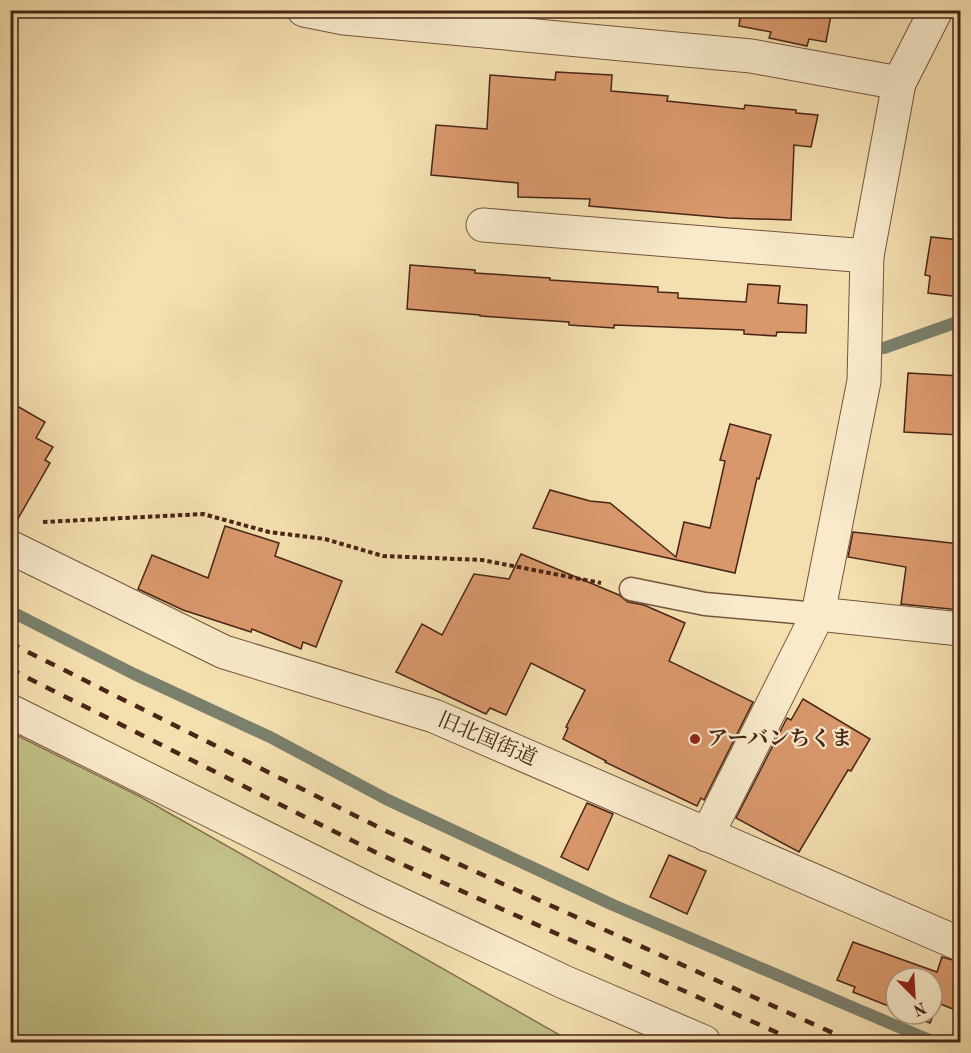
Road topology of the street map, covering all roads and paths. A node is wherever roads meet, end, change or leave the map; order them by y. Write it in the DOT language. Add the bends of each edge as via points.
graph roads {
  1 [pos="304,10"];
  2 [pos="936,10"];
  3 [pos="899,83"];
  4 [pos="483,225"];
  5 [pos="867,256"];
  6 [pos="36,522"];
  7 [pos="10,548"];
  8 [pos="631,590"];
  9 [pos="818,615"];
  10 [pos="960,629"];
  11 [pos="16,713"];
  12 [pos="707,835"];
  13 [pos="960,944"];
  14 [pos="704,1042"];
  1 -- 3 [label="street" via="344,18 751,56"];
  2 -- 3 [label="street"];
  3 -- 5 [label="street"];
  4 -- 5 [label="street"];
  5 -- 9 [label="street" via="864,381"];
  6 -- 8 [label="path" via="203,514 269,532 325,539 383,556 482,560"];
  7 -- 12 [label="street, 旧北国街道" via="224,652 434,716"];
  8 -- 9 [label="lane" via="705,604"];
  9 -- 10 [label="street"];
  9 -- 12 [label="street"];
  11 -- 14 [label="street" via="479,942"];
  12 -- 13 [label="street, 旧北国街道"];
}
